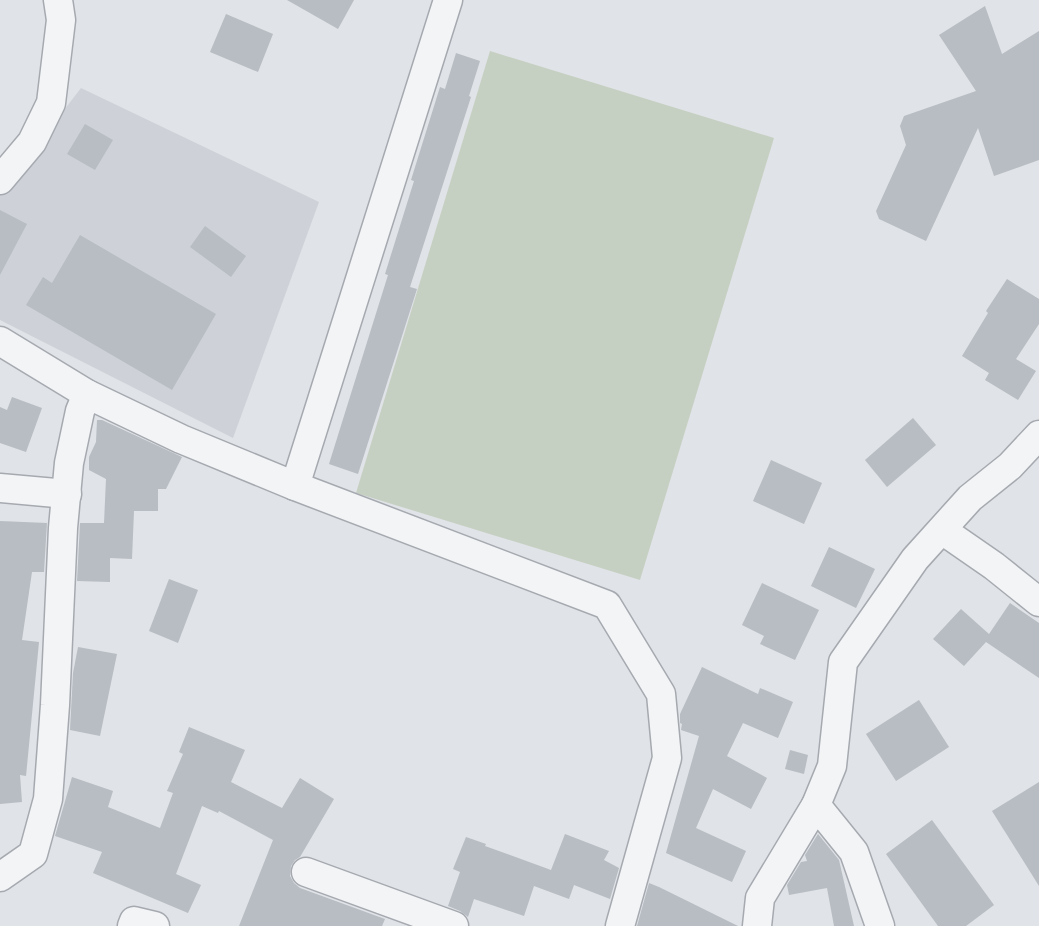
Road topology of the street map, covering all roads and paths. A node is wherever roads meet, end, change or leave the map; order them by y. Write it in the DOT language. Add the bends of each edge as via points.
graph roads {
  1 [pos="58,0"];
  2 [pos="448,0"];
  3 [pos="0,180"];
  4 [pos="0,341"];
  5 [pos="87,394"];
  6 [pos="1039,435"];
  7 [pos="295,486"];
  8 [pos="0,488"];
  9 [pos="66,494"];
  10 [pos="942,530"];
  11 [pos="1039,602"];
  12 [pos="816,805"];
  13 [pos="306,872"];
  14 [pos="0,877"];
  15 [pos="132,926"];
  16 [pos="155,926"];
  17 [pos="454,926"];
  18 [pos="620,926"];
  19 [pos="757,926"];
  20 [pos="880,926"];
  1 -- 3 [label="street" via="61,20 51,103 32,142"];
  2 -- 7 [label="street"];
  4 -- 5 [label="street"];
  5 -- 7 [label="street"];
  5 -- 9 [label="street"];
  6 -- 10 [label="street"];
  7 -- 18 [label="street" via="607,605 661,694 667,758"];
  8 -- 9 [label="street"];
  9 -- 14 [label="street" via="48,799 33,854"];
  10 -- 11 [label="street"];
  10 -- 12 [label="street" via="915,559 844,662 832,766"];
  12 -- 19 [label="street" via="760,898"];
  12 -- 20 [label="street" via="854,852"];
  13 -- 17 [label="street"];
  15 -- 16 [label="street" via="134,921"];
}
